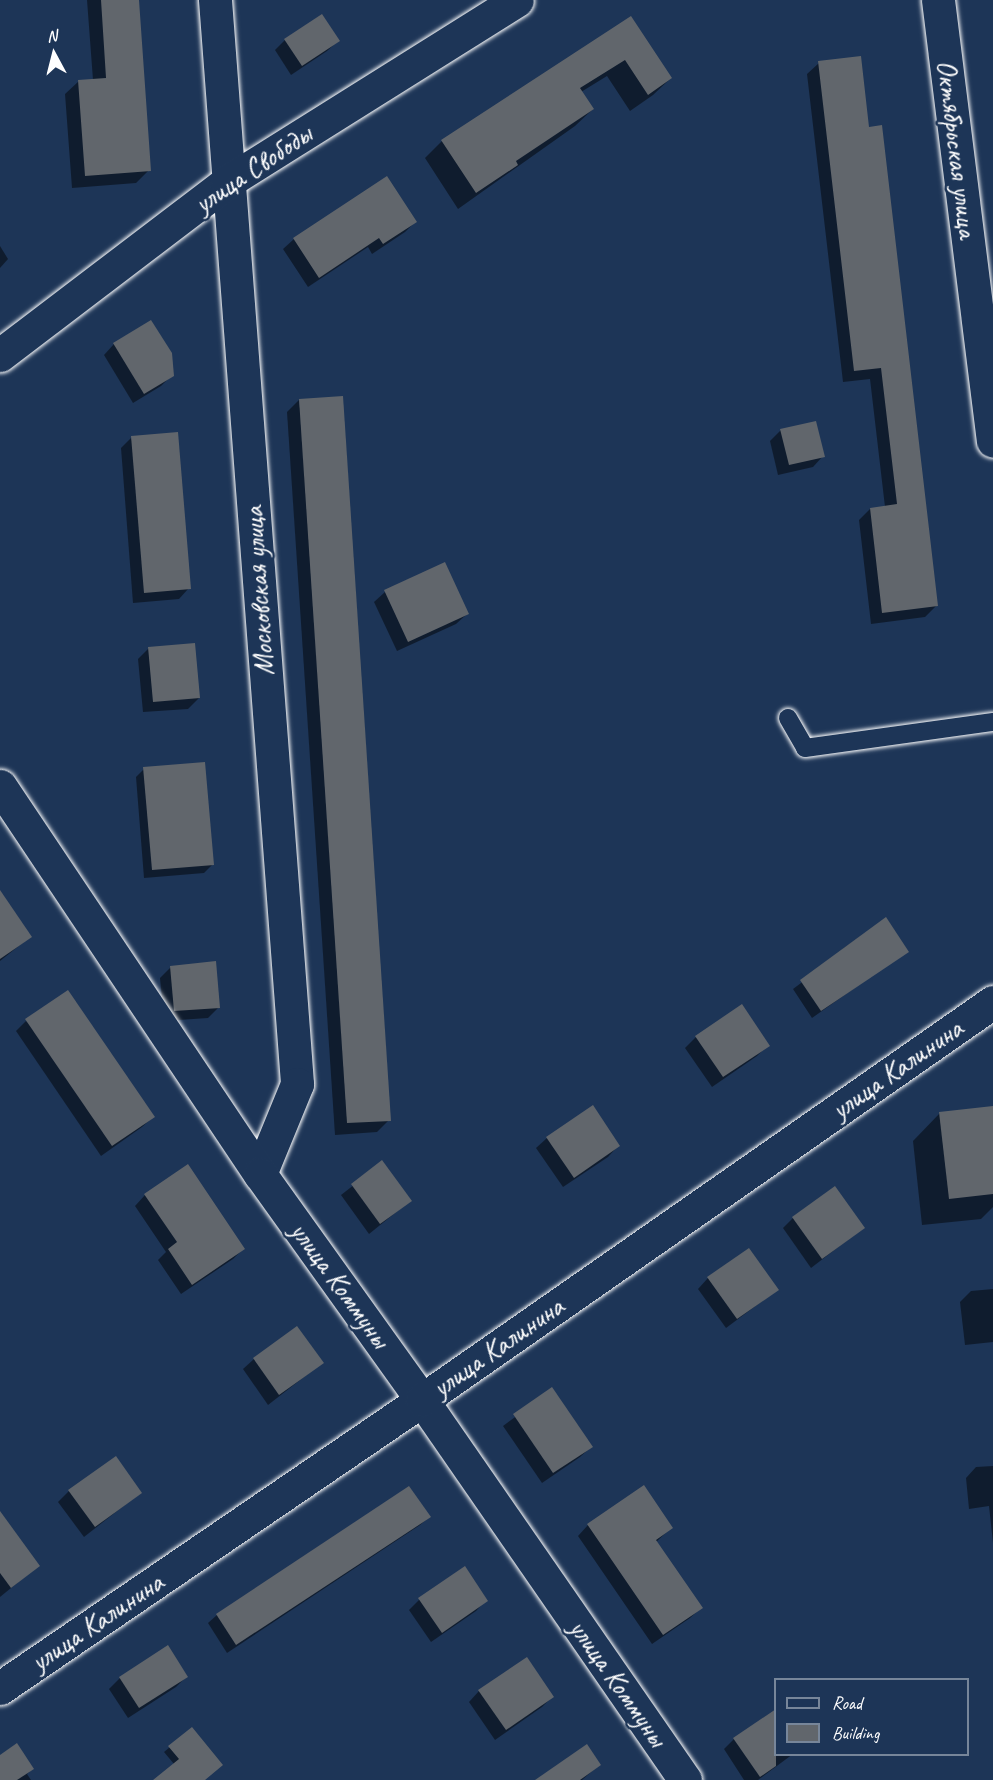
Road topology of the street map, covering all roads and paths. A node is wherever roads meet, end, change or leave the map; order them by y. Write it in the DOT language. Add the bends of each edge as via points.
graph roads {
  1 [pos="215,0"];
  2 [pos="517,0"];
  3 [pos="938,0"];
  4 [pos="227,182"];
  5 [pos="0,355"];
  6 [pos="992,424"];
  7 [pos="788,718"];
  8 [pos="993,722"];
  9 [pos="0,786"];
  10 [pos="993,1002"];
  11 [pos="260,1174"];
  12 [pos="422,1400"];
  13 [pos="0,1688"];
  14 [pos="685,1780"];
  1 -- 4 [label="street, Московская улица"];
  2 -- 4 [label="street, улица Свободы"];
  3 -- 6 [label="street, Октябрьская улица"];
  4 -- 5 [label="street, улица Свободы"];
  4 -- 11 [label="street, Московская улица" via="297,1084"];
  7 -- 8 [label="lane" via="805,748"];
  9 -- 11 [label="street, улица Коммуны"];
  10 -- 12 [label="street, улица Калинина"];
  11 -- 12 [label="street, улица Коммуны"];
  12 -- 13 [label="street, улица Калинина"];
  12 -- 14 [label="street, улица Коммуны"];
}
